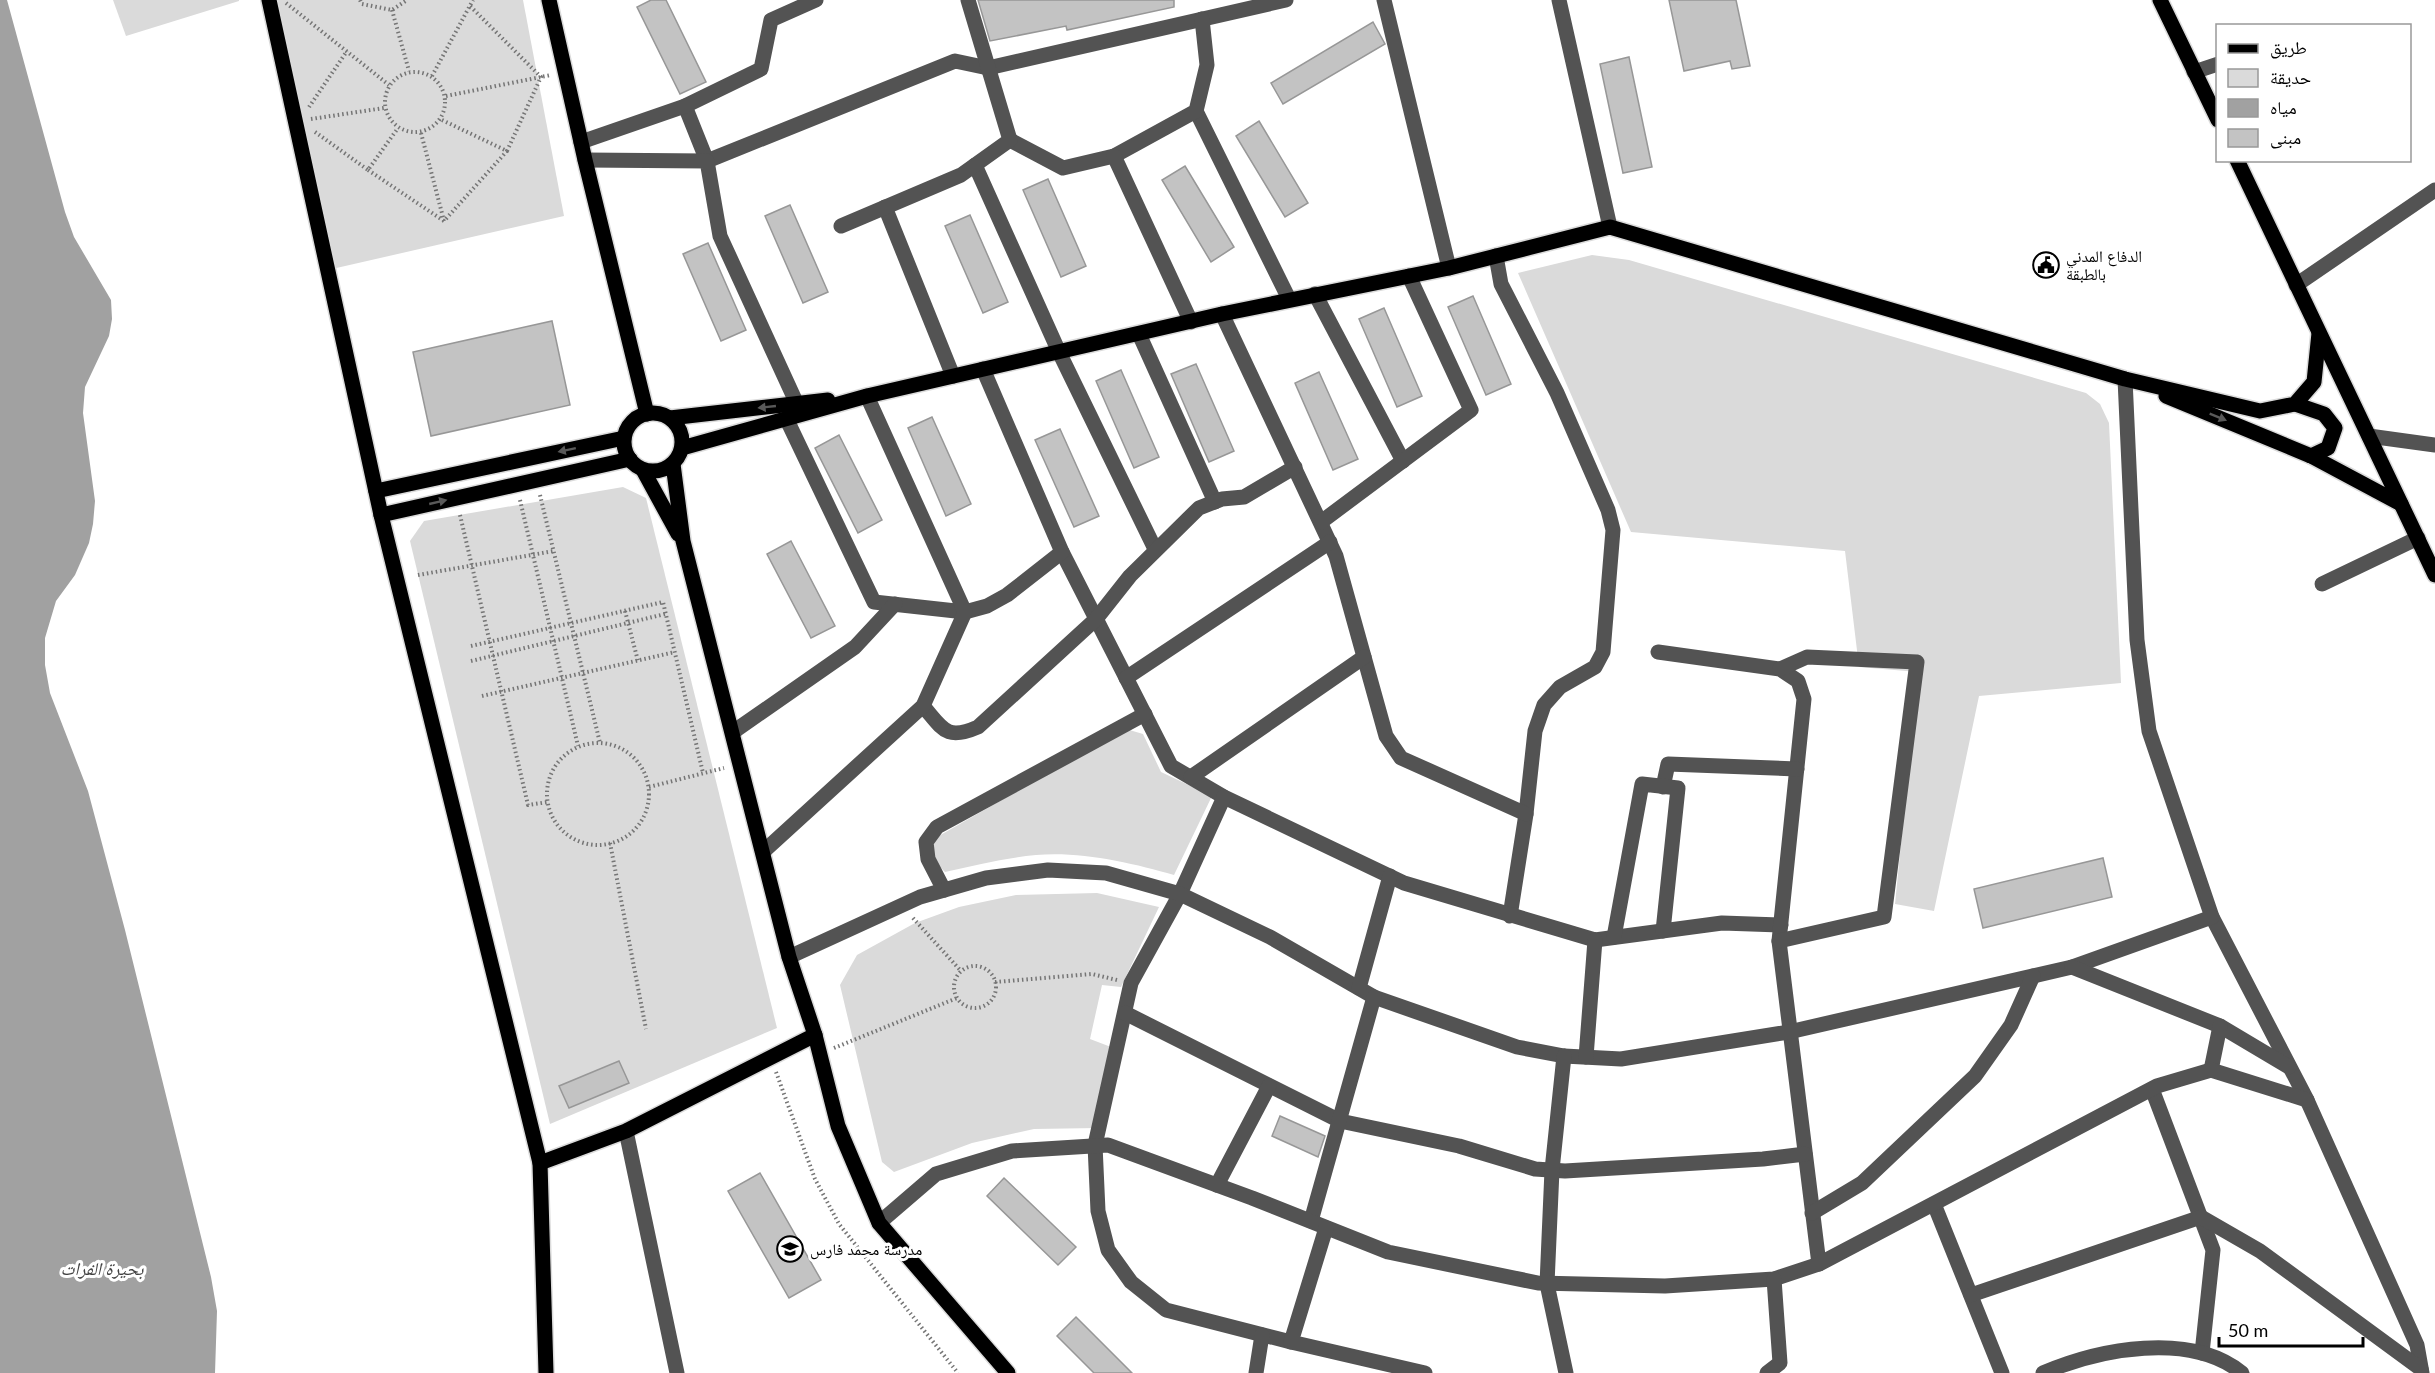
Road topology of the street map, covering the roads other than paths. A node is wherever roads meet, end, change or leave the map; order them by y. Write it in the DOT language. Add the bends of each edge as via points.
graph roads {
  1 [pos="269,0"];
  2 [pos="549,0"];
  3 [pos="816,0"];
  4 [pos="968,0"];
  5 [pos="1286,0"];
  6 [pos="1384,0"];
  7 [pos="1559,0"];
  8 [pos="2160,0"];
  9 [pos="1202,19"];
  10 [pos="2216,64"];
  11 [pos="988,68"];
  12 [pos="2194,72"];
  13 [pos="686,106"];
  14 [pos="1196,111"];
  15 [pos="2216,118"];
  16 [pos="1010,140"];
  17 [pos="581,142"];
  18 [pos="1114,156"];
  19 [pos="585,160"];
  20 [pos="707,161"];
  21 [pos="2238,162"];
  22 [pos="975,165"];
  23 [pos="2435,190"];
  24 [pos="885,207"];
  25 [pos="841,225"];
  26 [pos="1610,227"];
  27 [pos="1496,256"];
  28 [pos="1449,268"];
  29 [pos="1409,276"];
  30 [pos="2296,285"];
  31 [pos="1315,294"];
  32 [pos="1289,300"];
  33 [pos="1222,314"];
  34 [pos="1191,322"];
  35 [pos="2319,333"];
  36 [pos="1138,334"];
  37 [pos="1059,352"];
  38 [pos="983,369"];
  39 [pos="952,376"];
  40 [pos="2125,379"];
  41 [pos="867,396"];
  42 [pos="797,404"];
  43 [pos="2295,404"];
  44 [pos="647,414"];
  45 [pos="670,418"];
  46 [pos="787,420"];
  47 [pos="2369,436"];
  48 [pos="624,438"];
  49 [pos="2435,445"];
  50 [pos="682,448"];
  51 [pos="2312,456"];
  52 [pos="630,459"];
  53 [pos="1403,461"];
  54 [pos="673,464"];
  55 [pos="1295,467"];
  56 [pos="643,470"];
  57 [pos="376,491"];
  58 [pos="1215,502"];
  59 [pos="2401,504"];
  60 [pos="381,515"];
  61 [pos="1321,522"];
  62 [pos="2418,538"];
  63 [pos="683,542"];
  64 [pos="1330,542"];
  65 [pos="1155,549"];
  66 [pos="1062,552"];
  67 [pos="2435,575"];
  68 [pos="2322,584"];
  69 [pos="895,604"];
  70 [pos="964,612"];
  71 [pos="1096,619"];
  72 [pos="1658,652"];
  73 [pos="1364,657"];
  74 [pos="1780,669"];
  75 [pos="1126,678"];
  76 [pos="923,706"];
  77 [pos="1144,714"];
  78 [pos="733,732"];
  79 [pos="1797,769"];
  80 [pos="1191,777"];
  81 [pos="1663,787"];
  82 [pos="1224,796"];
  83 [pos="1527,814"];
  84 [pos="764,851"];
  85 [pos="1390,876"];
  86 [pos="944,890"];
  87 [pos="1180,894"];
  88 [pos="1510,916"];
  89 [pos="2212,917"];
  90 [pos="1781,924"];
  91 [pos="1663,931"];
  92 [pos="1614,937"];
  93 [pos="1595,940"];
  94 [pos="1779,941"];
  95 [pos="789,957"];
  96 [pos="2072,967"];
  97 [pos="2033,976"];
  98 [pos="1359,988"];
  99 [pos="1374,997"];
  100 [pos="1125,1013"];
  101 [pos="2220,1026"];
  102 [pos="1789,1032"];
  103 [pos="815,1035"];
  104 [pos="1564,1056"];
  105 [pos="1586,1057"];
  106 [pos="2290,1068"];
  107 [pos="2211,1070"];
  108 [pos="1269,1086"];
  109 [pos="2152,1089"];
  110 [pos="2307,1100"];
  111 [pos="1340,1121"];
  112 [pos="626,1131"];
  113 [pos="1095,1145"];
  114 [pos="1805,1154"];
  115 [pos="540,1163"];
  116 [pos="1552,1170"];
  117 [pos="1216,1185"];
  118 [pos="1934,1204"];
  119 [pos="1812,1213"];
  120 [pos="2201,1217"];
  121 [pos="1311,1221"];
  122 [pos="879,1223"];
  123 [pos="1326,1227"];
  124 [pos="1819,1264"];
  125 [pos="1774,1279"];
  126 [pos="1547,1284"];
  127 [pos="1971,1295"];
  128 [pos="1262,1335"];
  129 [pos="1291,1342"];
  130 [pos="2202,1353"];
  131 [pos="2422,1371"];
  132 [pos="546,1373"];
  133 [pos="677,1373"];
  134 [pos="1008,1373"];
  135 [pos="1256,1373"];
  136 [pos="1425,1373"];
  137 [pos="1566,1373"];
  138 [pos="1767,1373"];
  139 [pos="2002,1373"];
  140 [pos="2043,1373"];
  141 [pos="2242,1373"];
  1 -- 57 [label="main road"];
  2 -- 17 [label="main road"];
  3 -- 13 [label="street" via="771,20 761,69"];
  4 -- 11 [label="street"];
  5 -- 9 [label="street"];
  6 -- 28 [label="street"];
  7 -- 26 [label="street"];
  8 -- 12 [label="main road"];
  9 -- 11 [label="street"];
  9 -- 14 [label="street" via="1207,65"];
  10 -- 12 [label="street"];
  11 -- 16 [label="street"];
  11 -- 20 [label="street" via="955,61"];
  12 -- 15 [label="main road"];
  13 -- 17 [label="street"];
  13 -- 20 [label="street"];
  14 -- 18 [label="street"];
  14 -- 32 [label="street"];
  16 -- 18 [label="street" via="1063,168"];
  16 -- 22 [label="street"];
  17 -- 19 [label="main road"];
  18 -- 34 [label="street"];
  19 -- 20 [label="street"];
  19 -- 44 [label="main road"];
  20 -- 42 [label="street" via="720,236"];
  21 -- 30 [label="main road"];
  22 -- 24 [label="street" via="961,175"];
  22 -- 37 [label="street"];
  23 -- 30 [label="street"];
  24 -- 25 [label="street"];
  24 -- 39 [label="street"];
  26 -- 27 [label="main road"];
  26 -- 40 [label="main road"];
  27 -- 28 [label="main road"];
  27 -- 83 [label="street" via="1501,284 1557,393 1613,530 1603,652 1595,667 1560,687 1544,705 1535,731"];
  28 -- 29 [label="main road"];
  29 -- 31 [label="main road"];
  29 -- 53 [label="street" via="1471,410"];
  30 -- 35 [label="main road"];
  31 -- 32 [label="main road"];
  31 -- 53 [label="street"];
  32 -- 33 [label="main road"];
  33 -- 34 [label="main road"];
  33 -- 55 [label="street"];
  34 -- 36 [label="main road"];
  35 -- 43 [label="main road" via="2314,382"];
  35 -- 47 [label="main road"];
  36 -- 37 [label="main road"];
  36 -- 58 [label="street"];
  37 -- 38 [label="main road"];
  37 -- 65 [label="street"];
  38 -- 39 [label="main road"];
  38 -- 66 [label="street"];
  39 -- 41 [label="main road"];
  40 -- 43 [label="main road" via="2260,411"];
  40 -- 51 [label="main road, one-way"];
  40 -- 89 [label="street" via="2137,640 2149,731"];
  41 -- 42 [label="main road"];
  41 -- 46 [label="main road"];
  41 -- 70 [label="street"];
  42 -- 45 [label="main road, one-way"];
  43 -- 51 [label="main road" via="2324,414 2335,428 2328,448"];
  44 -- 45 [label="main road"];
  44 -- 48 [label="main road" via="633,421"];
  45 -- 50 [label="main road" via="680,431"];
  46 -- 50 [label="main road"];
  46 -- 69 [label="street" via="874,602"];
  47 -- 49 [label="street"];
  47 -- 59 [label="main road"];
  48 -- 52 [label="main road"];
  48 -- 57 [label="main road, one-way"];
  50 -- 54 [label="main road"];
  51 -- 59 [label="main road"];
  52 -- 56 [label="main road"];
  60 -- 52 [label="main road, one-way"];
  53 -- 61 [label="street"];
  54 -- 56 [label="main road" via="659,471"];
  54 -- 63 [label="main road"];
  55 -- 58 [label="street" via="1244,497"];
  55 -- 61 [label="street"];
  56 -- 63 [label="main road"];
  57 -- 60 [label="main road"];
  58 -- 65 [label="street" via="1199,508"];
  59 -- 62 [label="main road"];
  60 -- 115 [label="main road"];
  61 -- 64 [label="street"];
  62 -- 67 [label="main road"];
  62 -- 68 [label="street"];
  63 -- 78 [label="main road"];
  64 -- 73 [label="street"];
  64 -- 75 [label="street"];
  65 -- 71 [label="street"];
  66 -- 70 [label="street" via="1007,595"];
  66 -- 71 [label="street"];
  69 -- 70 [label="street"];
  69 -- 78 [label="street" via="855,647"];
  70 -- 76 [label="street"];
  71 -- 75 [label="street"];
  71 -- 76 [label="street" via="978,727 956,734 945,732"];
  72 -- 74 [label="street"];
  73 -- 80 [label="street"];
  73 -- 83 [label="street" via="1386,736 1401,758"];
  74 -- 79 [label="street" via="1798,681 1804,699"];
  74 -- 94 [label="street" via="1807,657 1917,662 1884,917"];
  75 -- 77 [label="street"];
  76 -- 84 [label="street"];
  77 -- 80 [label="street" via="1171,766"];
  77 -- 86 [label="street" via="937,827 926,842 928,859"];
  78 -- 84 [label="main road"];
  79 -- 81 [label="street" via="1668,764"];
  79 -- 90 [label="street"];
  80 -- 82 [label="street"];
  81 -- 91 [label="street" via="1678,788"];
  81 -- 92 [label="street" via="1642,784"];
  82 -- 85 [label="street"];
  82 -- 87 [label="street"];
  83 -- 88 [label="street"];
  84 -- 95 [label="main road"];
  85 -- 88 [label="street"];
  85 -- 98 [label="street"];
  86 -- 87 [label="street" via="986,878 1048,870 1106,873"];
  86 -- 95 [label="street"];
  87 -- 98 [label="street" via="1270,937"];
  87 -- 100 [label="street" via="1131,983"];
  88 -- 93 [label="street"];
  89 -- 96 [label="street"];
  89 -- 106 [label="street"];
  90 -- 91 [label="street" via="1722,922"];
  90 -- 94 [label="street"];
  91 -- 92 [label="street"];
  92 -- 93 [label="street"];
  93 -- 105 [label="street"];
  94 -- 102 [label="street"];
  95 -- 103 [label="main road"];
  96 -- 97 [label="street"];
  96 -- 101 [label="street"];
  97 -- 102 [label="street"];
  97 -- 119 [label="street" via="2011,1024 1975,1076 1862,1183"];
  98 -- 99 [label="street"];
  99 -- 104 [label="street" via="1517,1047"];
  99 -- 111 [label="street"];
  100 -- 108 [label="street"];
  100 -- 113 [label="street"];
  101 -- 106 [label="street"];
  101 -- 107 [label="street"];
  102 -- 105 [label="street" via="1620,1059"];
  102 -- 114 [label="street"];
  103 -- 112 [label="main road"];
  103 -- 122 [label="main road" via="838,1126"];
  104 -- 105 [label="street"];
  104 -- 116 [label="street"];
  106 -- 110 [label="street"];
  107 -- 109 [label="street"];
  107 -- 110 [label="street"];
  108 -- 111 [label="street"];
  108 -- 117 [label="street"];
  109 -- 118 [label="street"];
  109 -- 120 [label="street"];
  110 -- 131 [label="street" via="2412,1334"];
  111 -- 116 [label="street"];
  111 -- 121 [label="street"];
  112 -- 115 [label="main road"];
  112 -- 133 [label="street"];
  113 -- 117 [label="street" via="1108,1145"];
  113 -- 122 [label="street" via="1012,1151 936,1174"];
  113 -- 128 [label="street" via="1098,1211 1108,1250 1131,1282 1166,1310"];
  114 -- 116 [label="street"];
  114 -- 119 [label="street"];
  115 -- 132 [label="main road"];
  116 -- 126 [label="street"];
  117 -- 121 [label="street"];
  118 -- 124 [label="street"];
  118 -- 127 [label="street"];
  119 -- 124 [label="street"];
  120 -- 127 [label="street"];
  120 -- 130 [label="street" via="2213,1250"];
  120 -- 131 [label="street" via="2260,1251"];
  121 -- 123 [label="street"];
  122 -- 134 [label="main road"];
  123 -- 126 [label="street" via="1388,1252"];
  123 -- 129 [label="street"];
  124 -- 125 [label="street"];
  125 -- 126 [label="street" via="1665,1286"];
  125 -- 138 [label="street" via="1780,1363"];
  126 -- 137 [label="street"];
  127 -- 139 [label="street"];
  128 -- 129 [label="street"];
  128 -- 135 [label="street"];
  129 -- 136 [label="street"];
  130 -- 140 [label="street" via="2148,1347 2074,1360"];
  130 -- 141 [label="street"];
}
